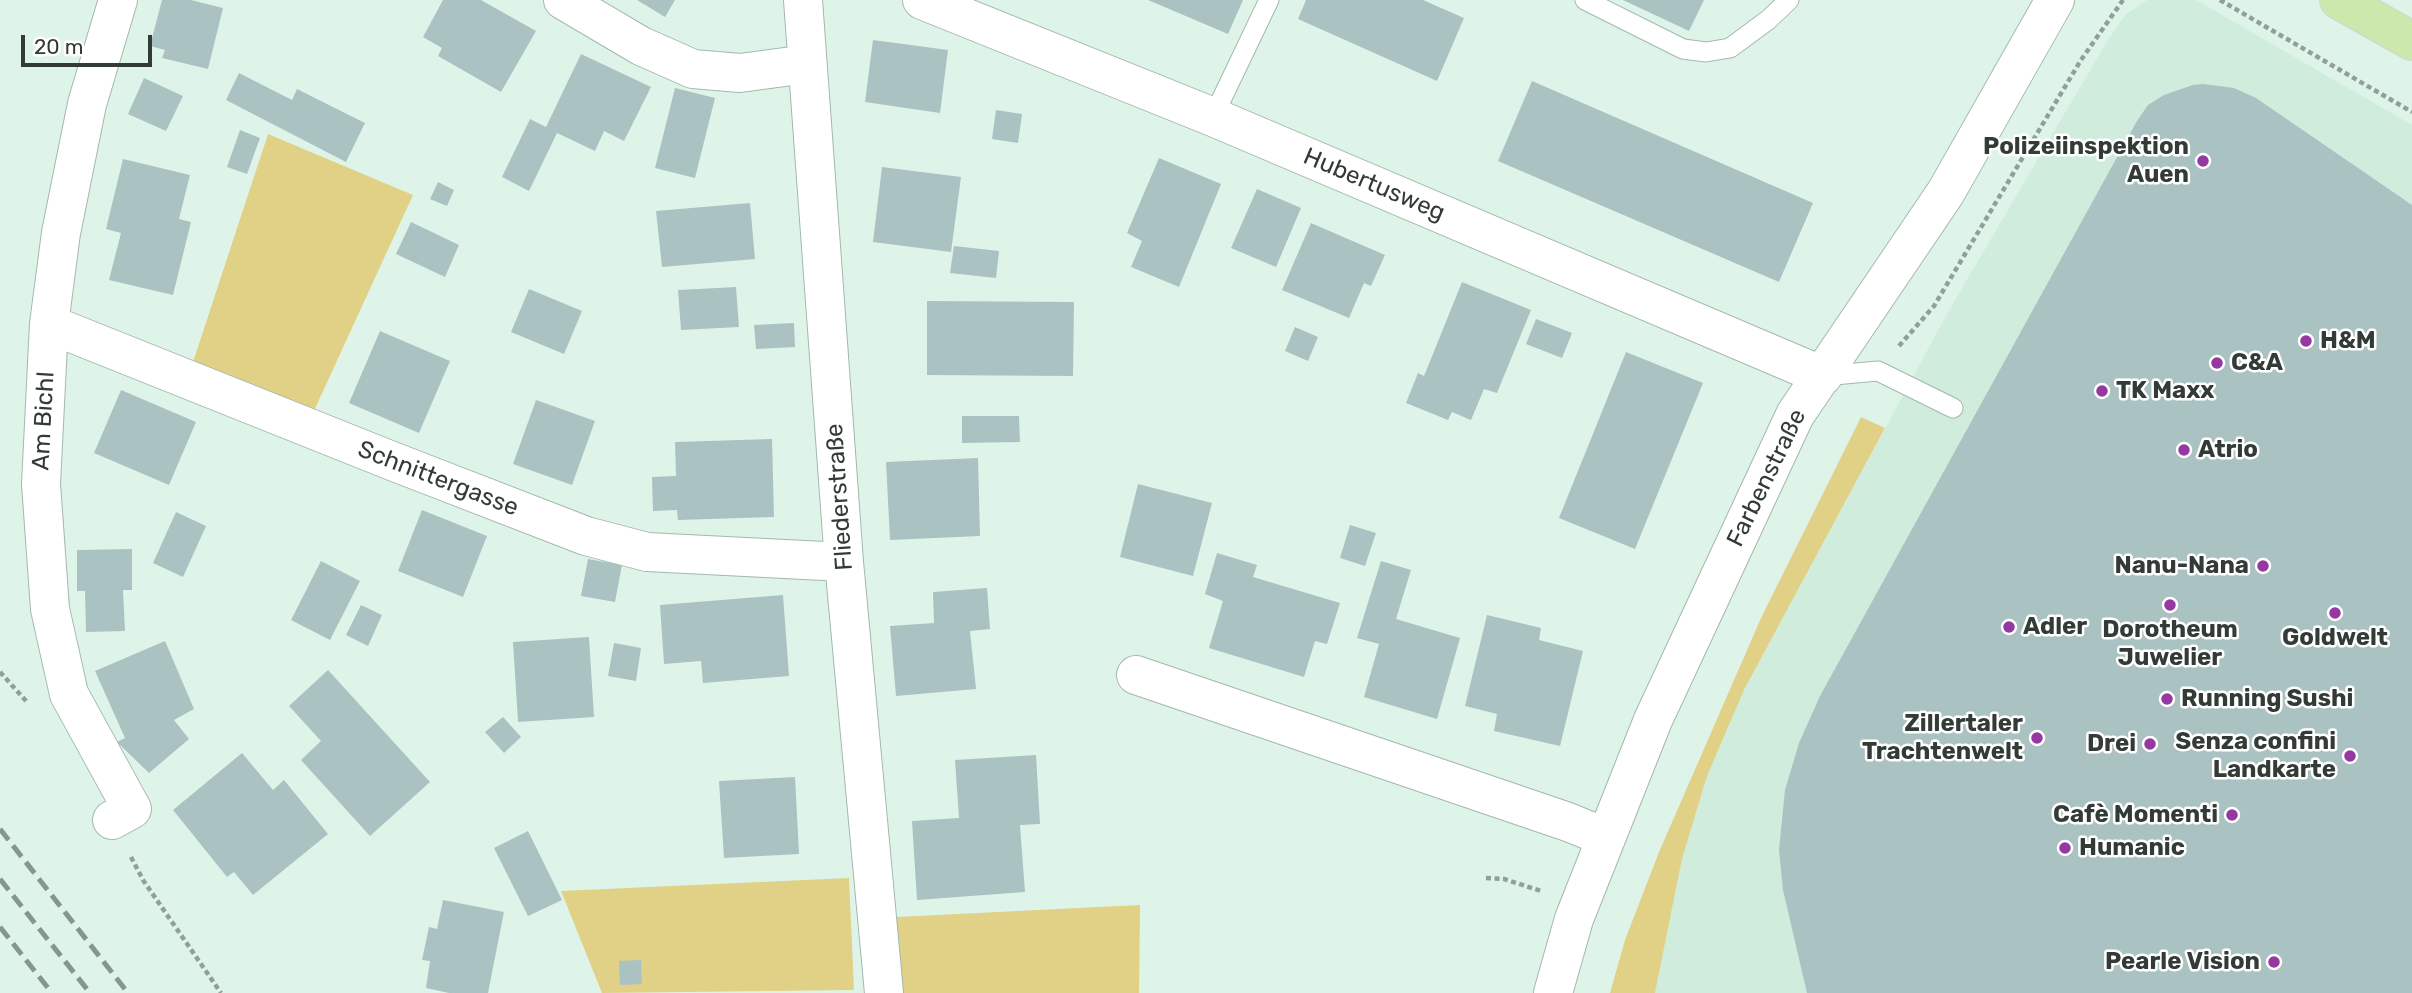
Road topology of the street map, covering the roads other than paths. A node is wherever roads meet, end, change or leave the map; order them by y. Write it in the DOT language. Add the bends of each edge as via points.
graph roads {
  1 [pos="118,0"];
  2 [pos="564,0"];
  3 [pos="803,0"];
  4 [pos="922,0"];
  5 [pos="1269,0"];
  6 [pos="1585,0"];
  7 [pos="1789,0"];
  8 [pos="2055,0"];
  9 [pos="2339,0"];
  10 [pos="2412,41"];
  11 [pos="807,64"];
  12 [pos="1213,117"];
  13 [pos="49,324"];
  14 [pos="1823,376"];
  15 [pos="1953,408"];
  16 [pos="844,562"];
  17 [pos="1136,675"];
  18 [pos="112,820"];
  19 [pos="1605,836"];
  20 [pos="884,993"];
  21 [pos="1553,993"];
  1 -- 13 [label="street, Am Bichl" via="85,117 61,233"];
  2 -- 11 [label="street" via="641,46 693,69 740,73"];
  3 -- 11 [label="street, Fliederstraße"];
  4 -- 12 [label="street, Hubertusweg"];
  5 -- 12 [label="lane"];
  6 -- 7 [label="lane" via="1683,49 1706,52 1730,48"];
  8 -- 14 [label="street, Farbenstraße" via="1946,192"];
  9 -- 10 [label="main road"];
  11 -- 16 [label="street, Fliederstraße"];
  12 -- 14 [label="street, Hubertusweg"];
  13 -- 16 [label="street, Schnittergasse" via="586,536 647,552"];
  13 -- 18 [label="street, Am Bichl" via="41,484 50,608 69,694 132,809"];
  14 -- 15 [label="lane" via="1878,371"];
  14 -- 19 [label="street, Farbenstraße" via="1795,415 1653,720"];
  16 -- 20 [label="street, Fliederstraße"];
  17 -- 19 [label="street"];
  19 -- 21 [label="street, Farbenstraße"];
}
